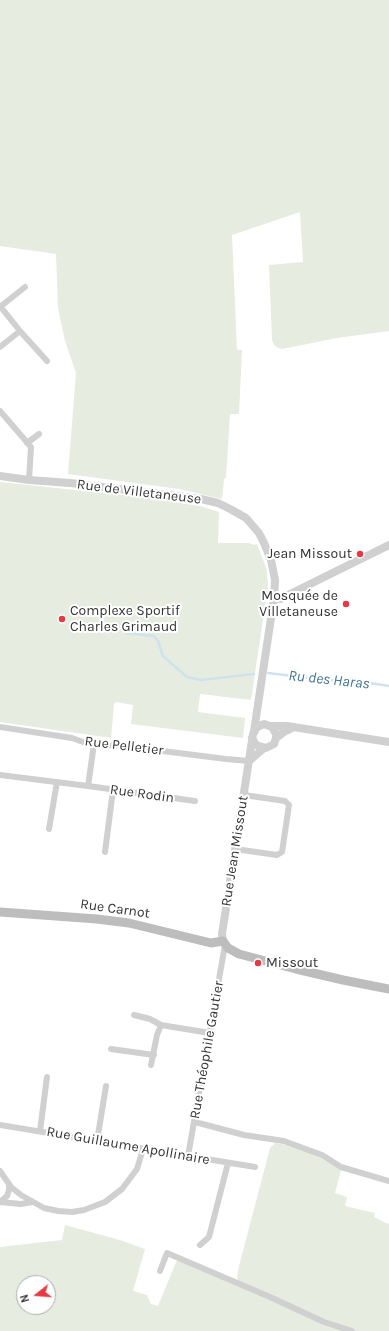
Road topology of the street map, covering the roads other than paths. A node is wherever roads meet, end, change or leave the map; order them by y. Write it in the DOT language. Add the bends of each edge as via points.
graph roads {
  1 [pos="26,287"];
  2 [pos="0,306"];
  3 [pos="20,331"];
  4 [pos="0,347"];
  5 [pos="47,361"];
  6 [pos="1,414"];
  7 [pos="39,434"];
  8 [pos="27,443"];
  9 [pos="0,476"];
  10 [pos="29,480"];
  11 [pos="263,540"];
  12 [pos="389,545"];
  13 [pos="274,598"];
  14 [pos="257,708"];
  15 [pos="262,725"];
  16 [pos="271,726"];
  17 [pos="0,727"];
  18 [pos="294,727"];
  19 [pos="253,734"];
  20 [pos="276,738"];
  21 [pos="389,742"];
  22 [pos="94,744"];
  23 [pos="264,748"];
  24 [pos="249,760"];
  25 [pos="0,775"];
  26 [pos="57,782"];
  27 [pos="88,786"];
  28 [pos="113,790"];
  29 [pos="244,795"];
  30 [pos="195,801"];
  31 [pos="49,830"];
  32 [pos="235,849"];
  33 [pos="105,852"];
  34 [pos="0,912"];
  35 [pos="224,943"];
  36 [pos="389,989"];
  37 [pos="134,1015"];
  38 [pos="161,1025"];
  39 [pos="210,1033"];
  40 [pos="111,1049"];
  41 [pos="154,1055"];
  42 [pos="152,1065"];
  43 [pos="48,1077"];
  44 [pos="106,1086"];
  45 [pos="195,1122"];
  46 [pos="0,1125"];
  47 [pos="40,1131"];
  48 [pos="97,1141"];
  49 [pos="143,1149"];
  50 [pos="188,1156"];
  51 [pos="228,1162"];
  52 [pos="255,1167"];
  53 [pos="0,1171"];
  54 [pos="389,1181"];
  55 [pos="9,1184"];
  56 [pos="0,1202"];
  57 [pos="32,1202"];
  58 [pos="200,1245"];
  59 [pos="160,1271"];
  60 [pos="352,1331"];
  1 -- 2 [label="street"];
  2 -- 3 [label="street"];
  3 -- 4 [label="street"];
  3 -- 5 [label="street"];
  6 -- 8 [label="street"];
  7 -- 8 [label="street"];
  8 -- 10 [label="street" via="31,448"];
  9 -- 10 [label="street, Rue de Villetaneuse"];
  10 -- 11 [label="street, Rue de Villetaneuse" via="173,495 218,503 246,518"];
  11 -- 13 [label="street, Rue Jean Missout" via="274,574"];
  12 -- 13 [label="street" via="281,599"];
  13 -- 14 [label="street, Rue Jean Missout"];
  14 -- 15 [label="street, Rue Jean Missout"];
  14 -- 19 [label="street, Rue Jean Missout"];
  15 -- 16 [label="street"];
  15 -- 19 [label="street" via="257,727"];
  16 -- 18 [label="street"];
  16 -- 20 [label="street"];
  17 -- 22 [label="street, Rue Pelletier"];
  18 -- 20 [label="street"];
  18 -- 21 [label="street"];
  19 -- 23 [label="street" via="256,745"];
  19 -- 24 [label="street, Rue Jean Missout"];
  20 -- 23 [label="street" via="272,745"];
  22 -- 24 [label="street, Rue Pelletier"];
  22 -- 27 [label="street"];
  23 -- 24 [label="street"];
  24 -- 29 [label="street, Rue Jean Missout"];
  25 -- 26 [label="street, Rue Rodin"];
  26 -- 27 [label="street, Rue Rodin"];
  26 -- 31 [label="street"];
  27 -- 28 [label="street, Rue Rodin"];
  28 -- 30 [label="street, Rue Rodin"];
  28 -- 33 [label="street"];
  29 -- 32 [label="street, Rue Jean Missout"];
  29 -- 32 [label="street" via="285,802 289,805 282,852 277,855"];
  32 -- 35 [label="street, Rue Jean Missout" via="222,934"];
  34 -- 35 [label="main road, Rue Carnot" via="129,923 210,943"];
  35 -- 36 [label="main road" via="239,954"];
  35 -- 39 [label="street, Rue Théophile Gautier"];
  37 -- 38 [label="street"];
  38 -- 39 [label="street"];
  38 -- 41 [label="street"];
  39 -- 45 [label="street, Rue Théophile Gautier"];
  40 -- 41 [label="street"];
  41 -- 42 [label="street"];
  43 -- 47 [label="street"];
  44 -- 48 [label="street"];
  45 -- 50 [label="street, Rue Théophile Gautier"];
  45 -- 54 [label="street" via="244,1135 284,1141 322,1155 341,1168"];
  46 -- 47 [label="street, Rue Guillaume Apollinaire"];
  47 -- 48 [label="street, Rue Guillaume Apollinaire"];
  48 -- 49 [label="street, Rue Guillaume Apollinaire"];
  49 -- 50 [label="street, Rue Guillaume Apollinaire"];
  49 -- 57 [label="street" via="137,1169 130,1180 105,1202 72,1212 44,1208"];
  50 -- 51 [label="street, Rue Guillaume Apollinaire"];
  51 -- 52 [label="street, Rue Guillaume Apollinaire"];
  51 -- 58 [label="street" via="209,1237"];
  53 -- 55 [label="street"];
  55 -- 56 [label="street" via="7,1196"];
  55 -- 57 [label="street"];
  56 -- 57 [label="street"];
  59 -- 60 [label="street" via="167,1253 324,1322"];
}
